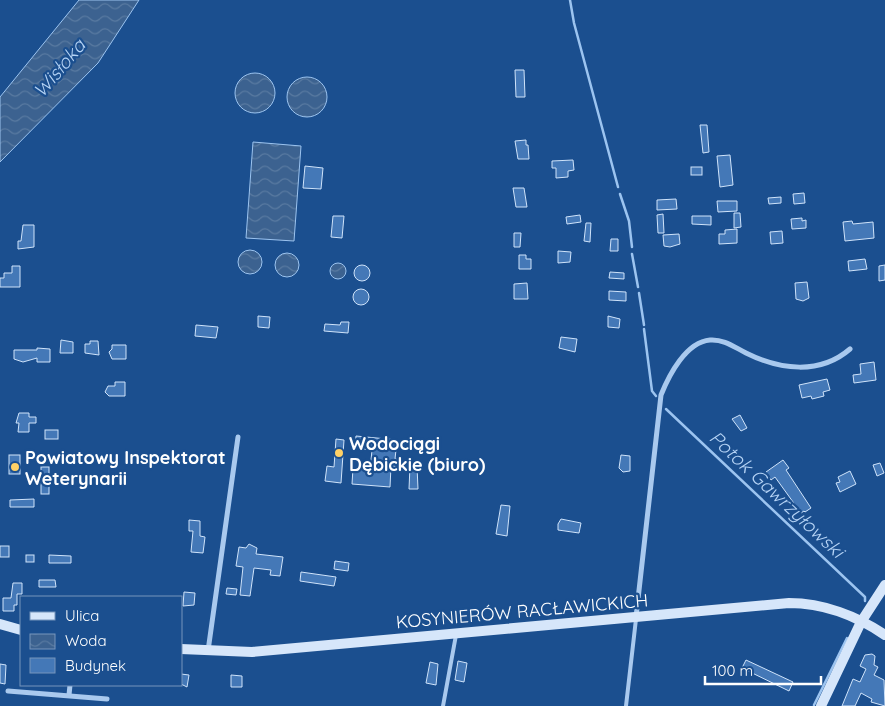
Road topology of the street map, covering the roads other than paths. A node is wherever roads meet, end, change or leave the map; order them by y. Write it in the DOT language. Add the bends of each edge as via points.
graph roads {
  1 [pos="850,348"];
  2 [pos="238,437"];
  3 [pos="885,586"];
  4 [pos="636,617"];
  5 [pos="862,622"];
  6 [pos="0,624"];
  7 [pos="20,630"];
  8 [pos="456,633"];
  9 [pos="885,635"];
  10 [pos="182,649"];
  11 [pos="208,651"];
  12 [pos="70,686"];
  13 [pos="8,691"];
  14 [pos="69,695"];
  15 [pos="107,699"];
  16 [pos="444,706"];
  17 [pos="626,706"];
  18 [pos="821,706"];
  1 -- 4 [label="street" via="826,363 809,367 774,364 728,343 709,340 686,354 661,395"];
  2 -- 11 [label="street"];
  3 -- 5 [label="street"];
  4 -- 5 [label="street, KOSYNIERÓW RACŁAWICKICH" via="802,603 827,608"];
  4 -- 8 [label="street, KOSYNIERÓW RACŁAWICKICH"];
  4 -- 17 [label="lane"];
  5 -- 9 [label="street, KOSYNIERÓW RACŁAWICKICH"];
  5 -- 18 [label="street"];
  6 -- 7 [label="street"];
  8 -- 11 [label="street, KOSYNIERÓW RACŁAWICKICH" via="252,652"];
  8 -- 16 [label="lane"];
  10 -- 11 [label="street, KOSYNIERÓW RACŁAWICKICH"];
  12 -- 14 [label="street"];
  13 -- 14 [label="street"];
  14 -- 15 [label="street"];
}
